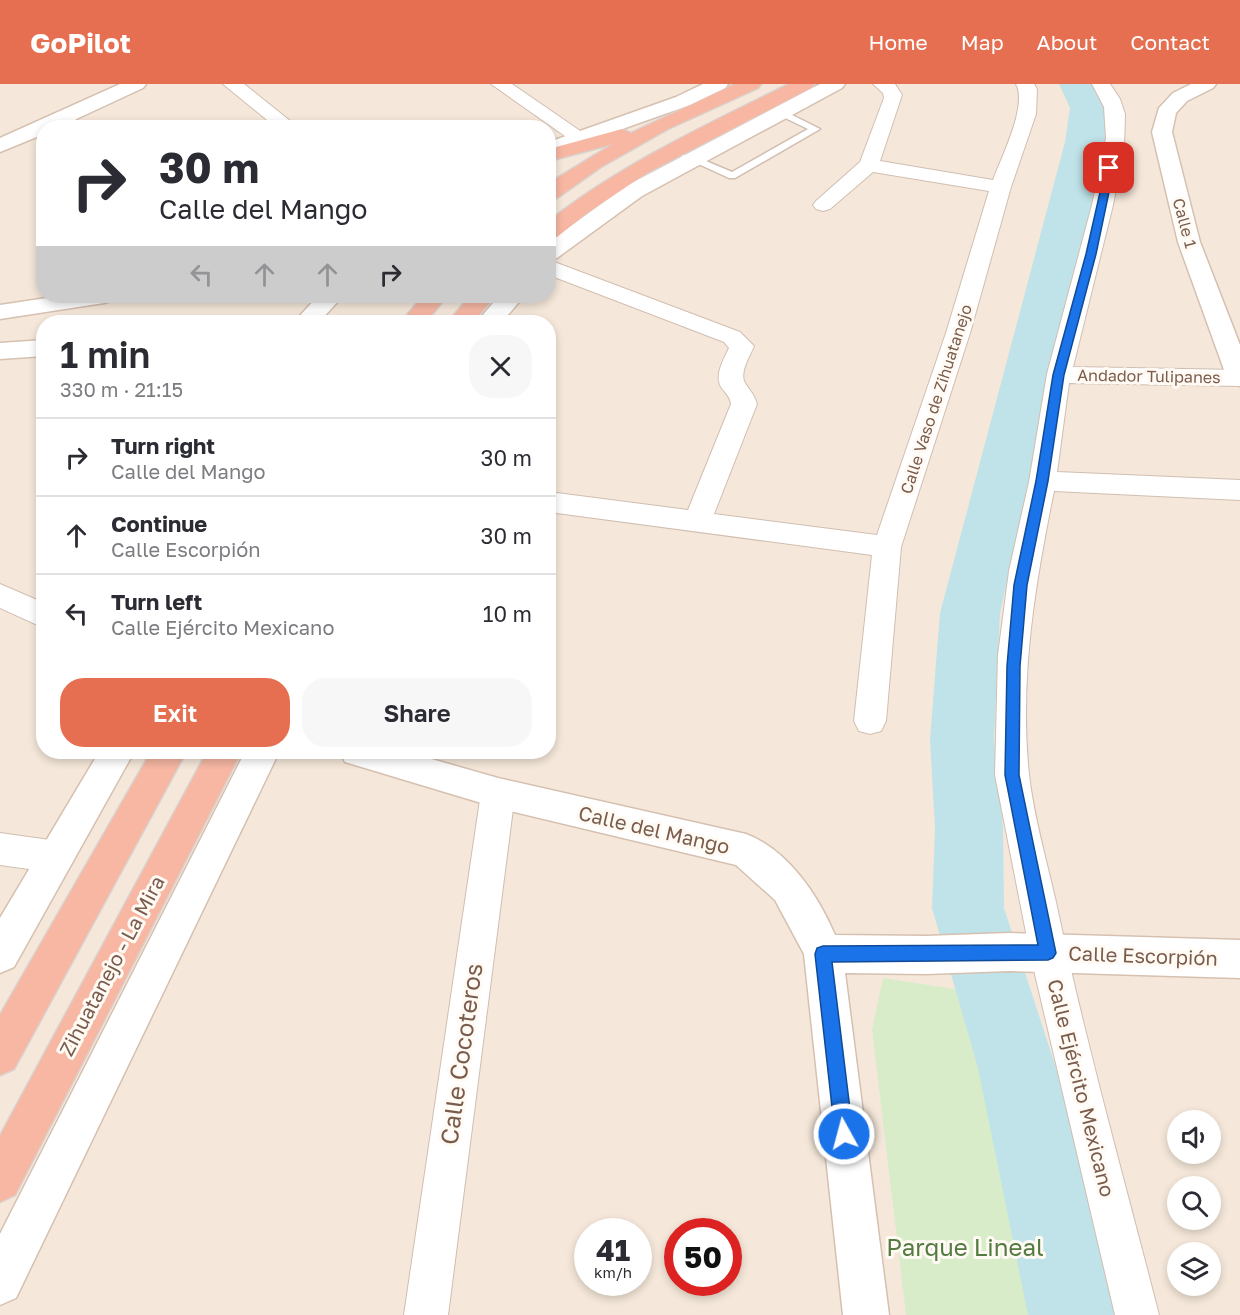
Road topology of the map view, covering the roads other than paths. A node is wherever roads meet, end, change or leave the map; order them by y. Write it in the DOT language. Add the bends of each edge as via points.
graph roads {
  1 [pos="136,84"];
  2 [pos="232,84"];
  3 [pos="500,84"];
  4 [pos="718,84"];
  5 [pos="751,84"];
  6 [pos="804,84"];
  7 [pos="835,84"];
  8 [pos="882,84"];
  9 [pos="1025,84"];
  10 [pos="1101,84"];
  11 [pos="1206,84"];
  12 [pos="782,113"];
  13 [pos="73,120"];
  14 [pos="279,120"];
  15 [pos="554,120"];
  16 [pos="556,122"];
  17 [pos="661,125"];
  18 [pos="36,133"];
  19 [pos="579,137"];
  20 [pos="0,146"];
  21 [pos="556,146"];
  22 [pos="556,152"];
  23 [pos="682,154"];
  24 [pos="870,165"];
  25 [pos="1001,187"];
  26 [pos="556,188"];
  27 [pos="823,205"];
  28 [pos="556,227"];
  29 [pos="556,248"];
  30 [pos="556,270"];
  31 [pos="36,287"];
  32 [pos="0,293"];
  33 [pos="58,303"];
  34 [pos="324,303"];
  35 [pos="429,303"];
  36 [pos="477,303"];
  37 [pos="506,303"];
  38 [pos="0,312"];
  39 [pos="313,315"];
  40 [pos="419,315"];
  41 [pos="466,315"];
  42 [pos="495,315"];
  43 [pos="36,331"];
  44 [pos="0,332"];
  45 [pos="36,349"];
  46 [pos="0,351"];
  47 [pos="1059,375"];
  48 [pos="1240,378"];
  49 [pos="1042,481"];
  50 [pos="1240,490"];
  51 [pos="556,503"];
  52 [pos="697,522"];
  53 [pos="887,548"];
  54 [pos="0,595"];
  55 [pos="36,613"];
  56 [pos="870,721"];
  57 [pos="113,759"];
  58 [pos="165,759"];
  59 [pos="220,759"];
  60 [pos="259,759"];
  61 [pos="381,759"];
  62 [pos="498,793"];
  63 [pos="0,849"];
  64 [pos="57,857"];
  65 [pos="1028,952"];
  66 [pos="0,954"];
  67 [pos="823,954"];
  68 [pos="1240,959"];
  69 [pos="0,1055"];
  70 [pos="0,1180"];
  71 [pos="0,1281"];
  72 [pos="426,1315"];
  73 [pos="866,1315"];
  74 [pos="1137,1315"];
  1 -- 13 [label="main road"];
  2 -- 14 [label="street"];
  3 -- 15 [label="street"];
  4 -- 19 [label="main road" via="683,101"];
  5 -- 17 [label="highway"];
  6 -- 23 [label="highway"];
  7 -- 12 [label="main road"];
  8 -- 24 [label="street" via="893,93 893,98"];
  9 -- 25 [label="street, Calle Vaso de Zihuatanejo" via="1027,114"];
  10 -- 47 [label="street, Calle Ejército Mexicano" via="1116,112 1114,147"];
  11 -- 48 [label="main road, Calle 1" via="1180,97 1166,112 1161,132 1188,242"];
  12 -- 23 [label="main road"];
  12 -- 23 [label="lane" via="815,129 732,176"];
  16 -- 19 [label="street"];
  17 -- 22 [label="highway"];
  17 -- 26 [label="highway"];
  18 -- 20 [label="main road"];
  19 -- 21 [label="main road"];
  23 -- 28 [label="highway" via="586,204"];
  23 -- 29 [label="main road"];
  24 -- 25 [label="street"];
  24 -- 27 [label="street"];
  25 -- 53 [label="street, Calle Vaso de Zihuatanejo"];
  30 -- 52 [label="street" via="732,337 742,346 731,372 731,383 742,395 744,404"];
  31 -- 32 [label="main road"];
  33 -- 38 [label="main road"];
  34 -- 39 [label="main road"];
  35 -- 40 [label="highway"];
  36 -- 41 [label="highway"];
  37 -- 42 [label="main road"];
  43 -- 44 [label="main road"];
  45 -- 46 [label="main road"];
  47 -- 48 [label="street, Andador Tulipanes"];
  47 -- 49 [label="street, Calle Ejército Mexicano"];
  49 -- 50 [label="street"];
  49 -- 65 [label="street, Calle Ejército Mexicano" via="1021,585 1011,756"];
  51 -- 52 [label="street"];
  52 -- 53 [label="street"];
  53 -- 56 [label="street, Calle Vaso de Zihuatanejo"];
  54 -- 55 [label="street"];
  57 -- 64 [label="main road"];
  58 -- 69 [label="highway"];
  59 -- 70 [label="highway, Zihuatanejo - La Mira"];
  60 -- 71 [label="main road"];
  61 -- 62 [label="main road, Calle del Mango"];
  62 -- 67 [label="main road, Calle del Mango" via="746,851 788,888"];
  62 -- 72 [label="street, Calle Cocoteros"];
  63 -- 64 [label="street"];
  64 -- 66 [label="main road"];
  65 -- 67 [label="main road"];
  65 -- 68 [label="main road, Calle Escorpión"];
  65 -- 74 [label="street, Calle Ejército Mexicano"];
  67 -- 73 [label="main road, Calle del Mango"];
}
